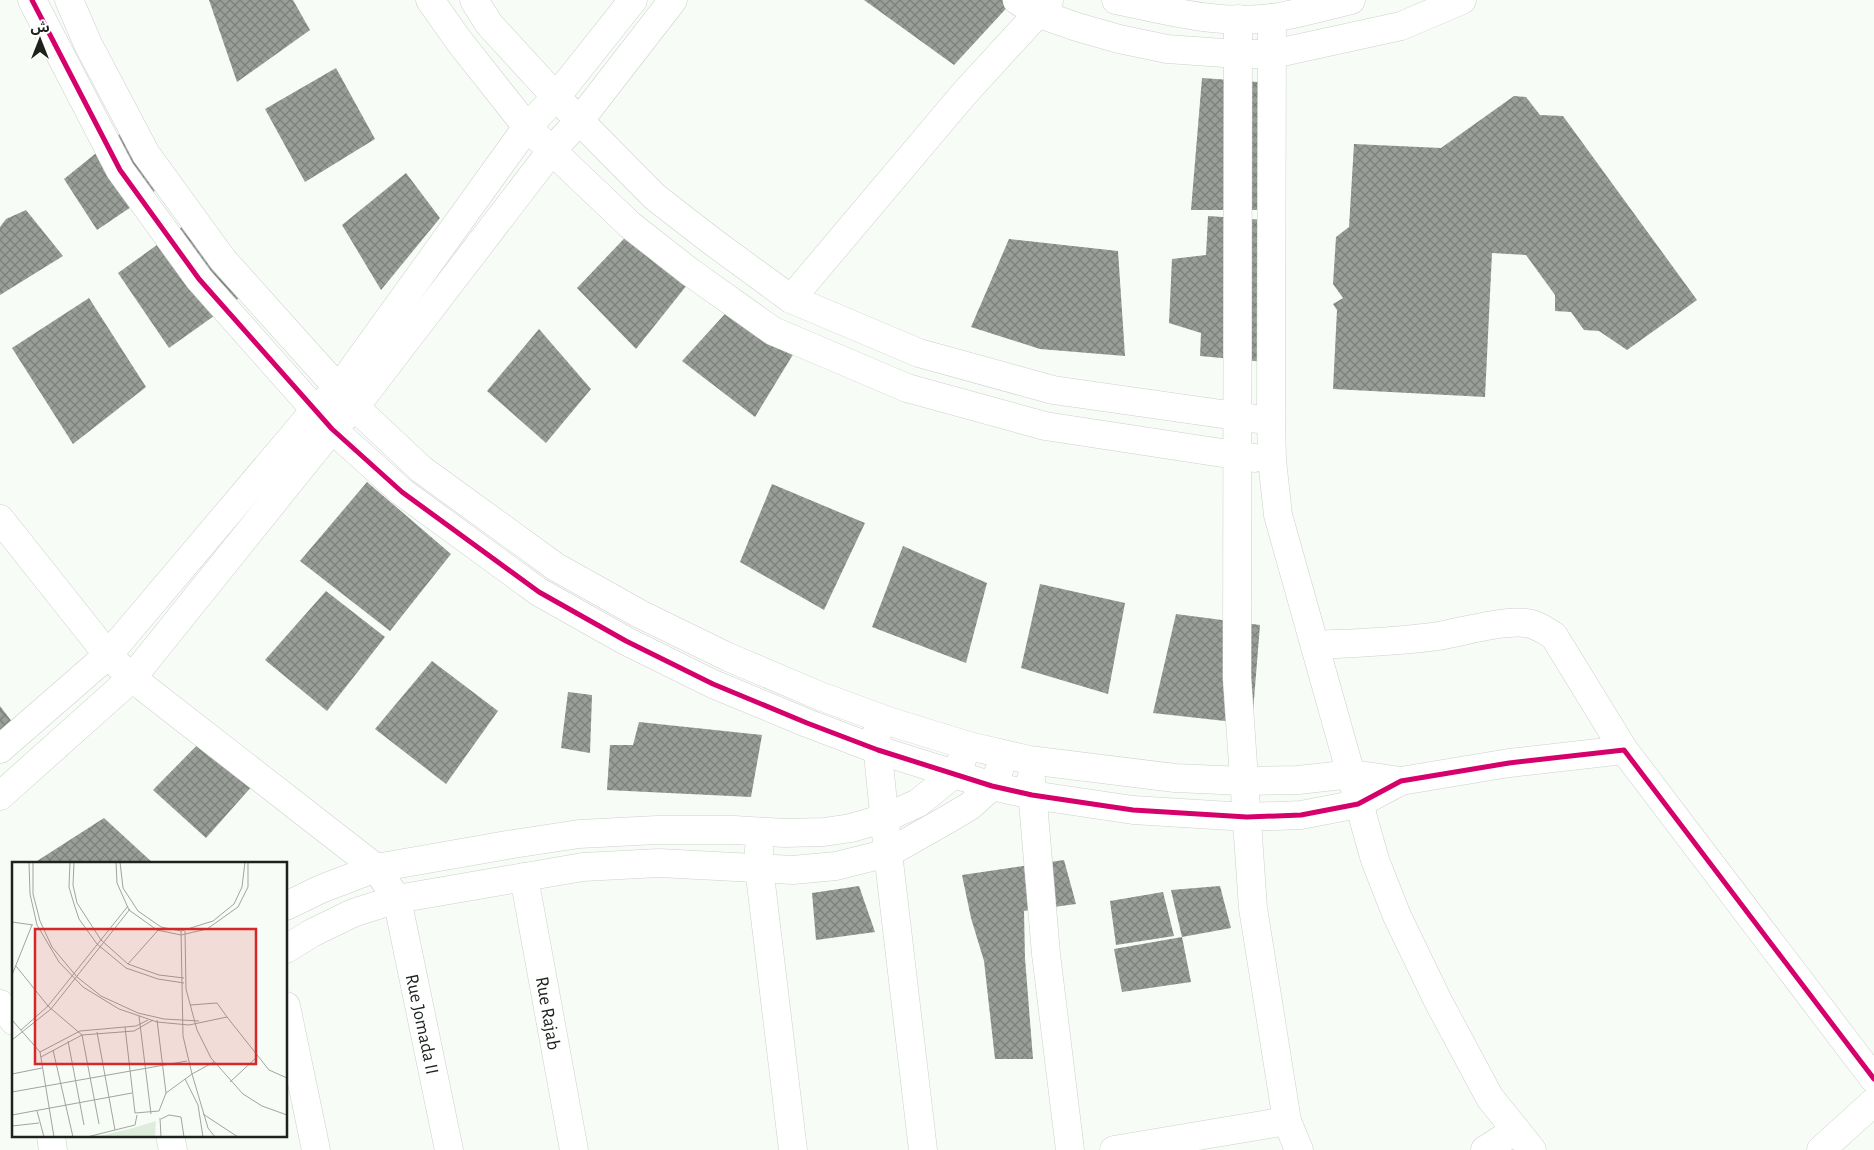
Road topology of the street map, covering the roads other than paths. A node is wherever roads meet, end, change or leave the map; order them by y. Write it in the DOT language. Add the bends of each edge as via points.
graph roads {
  1 [pos="32,0"];
  2 [pos="69,0"];
  3 [pos="430,0"];
  4 [pos="474,0"];
  5 [pos="633,0"];
  6 [pos="674,0"];
  7 [pos="1116,0"];
  8 [pos="1351,0"];
  9 [pos="1455,2"];
  10 [pos="1035,4"];
  11 [pos="1272,18"];
  12 [pos="1238,20"];
  13 [pos="1238,54"];
  14 [pos="1273,54"];
  15 [pos="556,97"];
  16 [pos="580,120"];
  17 [pos="527,127"];
  18 [pos="552,150"];
  19 [pos="791,299"];
  20 [pos="347,398"];
  21 [pos="1238,416"];
  22 [pos="323,419"];
  23 [pos="1271,421"];
  24 [pos="1237,457"];
  25 [pos="1272,460"];
  26 [pos="0,519"];
  27 [pos="1315,645"];
  28 [pos="108,655"];
  29 [pos="132,678"];
  30 [pos="875,717"];
  31 [pos="969,746"];
  32 [pos="0,748"];
  33 [pos="878,750"];
  34 [pos="1624,750"];
  35 [pos="1018,758"];
  36 [pos="954,774"];
  37 [pos="1352,774"];
  38 [pos="1244,781"];
  39 [pos="1401,781"];
  40 [pos="992,786"];
  41 [pos="1032,795"];
  42 [pos="0,796"];
  43 [pos="1358,804"];
  44 [pos="1246,817"];
  45 [pos="885,818"];
  46 [pos="759,832"];
  47 [pos="888,853"];
  48 [pos="760,867"];
  49 [pos="376,868"];
  50 [pos="524,877"];
  51 [pos="397,899"];
  52 [pos="288,905"];
  53 [pos="288,948"];
  54 [pos="0,1004"];
  55 [pos="288,1016"];
  56 [pos="12,1019"];
  57 [pos="1874,1079"];
  58 [pos="1874,1102"];
  59 [pos="1287,1121"];
  60 [pos="1524,1140"];
  61 [pos="316,1150"];
  62 [pos="449,1150"];
  63 [pos="574,1150"];
  64 [pos="793,1150"];
  65 [pos="923,1150"];
  66 [pos="1070,1150"];
  67 [pos="1114,1150"];
  68 [pos="1299,1150"];
  69 [pos="1485,1150"];
  70 [pos="1821,1150"];
  1 -- 22 [label="street" via="120,170 199,279"];
  2 -- 20 [label="street" via="88,44 151,162 223,260"];
  3 -- 17 [label="street" via="458,41"];
  4 -- 15 [label="street" via="488,24"];
  5 -- 15 [label="street"];
  6 -- 16 [label="street"];
  7 -- 12 [label="street" via="1195,17"];
  8 -- 11 [label="street"];
  9 -- 14 [label="street" via="1401,26"];
  10 -- 13 [label="street" via="1077,27 1167,49"];
  10 -- 19 [label="street" via="963,95"];
  11 -- 12 [label="street"];
  11 -- 14 [label="street"];
  12 -- 13 [label="street"];
  13 -- 14 [label="street"];
  13 -- 21 [label="street"];
  14 -- 23 [label="street"];
  15 -- 16 [label="street"];
  15 -- 17 [label="street"];
  16 -- 18 [label="street"];
  16 -- 19 [label="street" via="655,197"];
  17 -- 18 [label="street"];
  17 -- 20 [label="street"];
  18 -- 20 [label="street"];
  18 -- 24 [label="street" via="630,225 772,331 907,388 1045,426"];
  19 -- 21 [label="street" via="919,353 1053,390"];
  20 -- 22 [label="street"];
  20 -- 30 [label="street" via="421,468 556,567 640,614 728,657"];
  21 -- 23 [label="street"];
  21 -- 24 [label="street"];
  22 -- 28 [label="street"];
  22 -- 29 [label="street"];
  22 -- 33 [label="street" via="402,492 539,592 626,641 714,684"];
  23 -- 25 [label="street"];
  24 -- 25 [label="street"];
  24 -- 38 [label="street" via="1237,678"];
  25 -- 27 [label="street" via="1278,515"];
  26 -- 28 [label="street"];
  27 -- 34 [label="street" via="1438,636 1511,623 1542,628 1554,636"];
  27 -- 37 [label="street"];
  28 -- 29 [label="street"];
  28 -- 32 [label="street"];
  29 -- 42 [label="street"];
  29 -- 49 [label="street"];
  30 -- 31 [label="street"];
  30 -- 33 [label="street"];
  31 -- 35 [label="street"];
  31 -- 36 [label="street"];
  33 -- 36 [label="street"];
  33 -- 45 [label="street"];
  34 -- 39 [label="street" via="1510,763"];
  34 -- 57 [label="street"];
  35 -- 38 [label="street" via="1175,778"];
  35 -- 40 [label="street"];
  35 -- 41 [label="street"];
  36 -- 40 [label="street"];
  36 -- 45 [label="street" via="918,803"];
  37 -- 38 [label="street"];
  37 -- 39 [label="street"];
  37 -- 43 [label="street"];
  38 -- 44 [label="street"];
  39 -- 43 [label="street"];
  40 -- 41 [label="street"];
  40 -- 47 [label="street" via="970,806"];
  41 -- 44 [label="street" via="1133,810"];
  41 -- 66 [label="street" via="1046,954"];
  43 -- 44 [label="street" via="1301,815"];
  43 -- 60 [label="street" via="1390,897 1438,1001 1490,1098"];
  44 -- 59 [label="street" via="1253,908"];
  45 -- 46 [label="street" via="824,832"];
  45 -- 47 [label="street"];
  46 -- 48 [label="street"];
  46 -- 49 [label="street" via="657,830 579,834"];
  47 -- 48 [label="street" via="836,866 793,870"];
  47 -- 65 [label="street"];
  48 -- 50 [label="street" via="659,863 584,867"];
  48 -- 64 [label="street"];
  49 -- 51 [label="street"];
  49 -- 52 [label="street"];
  50 -- 51 [label="street"];
  50 -- 63 [label="street, Rue Rajab"];
  51 -- 53 [label="street" via="353,914"];
  51 -- 62 [label="street, Rue Jomada II"];
  54 -- 56 [label="street"];
  55 -- 61 [label="street"];
  58 -- 70 [label="street"];
  59 -- 67 [label="street"];
  59 -- 68 [label="street"];
  60 -- 69 [label="street"];
}
